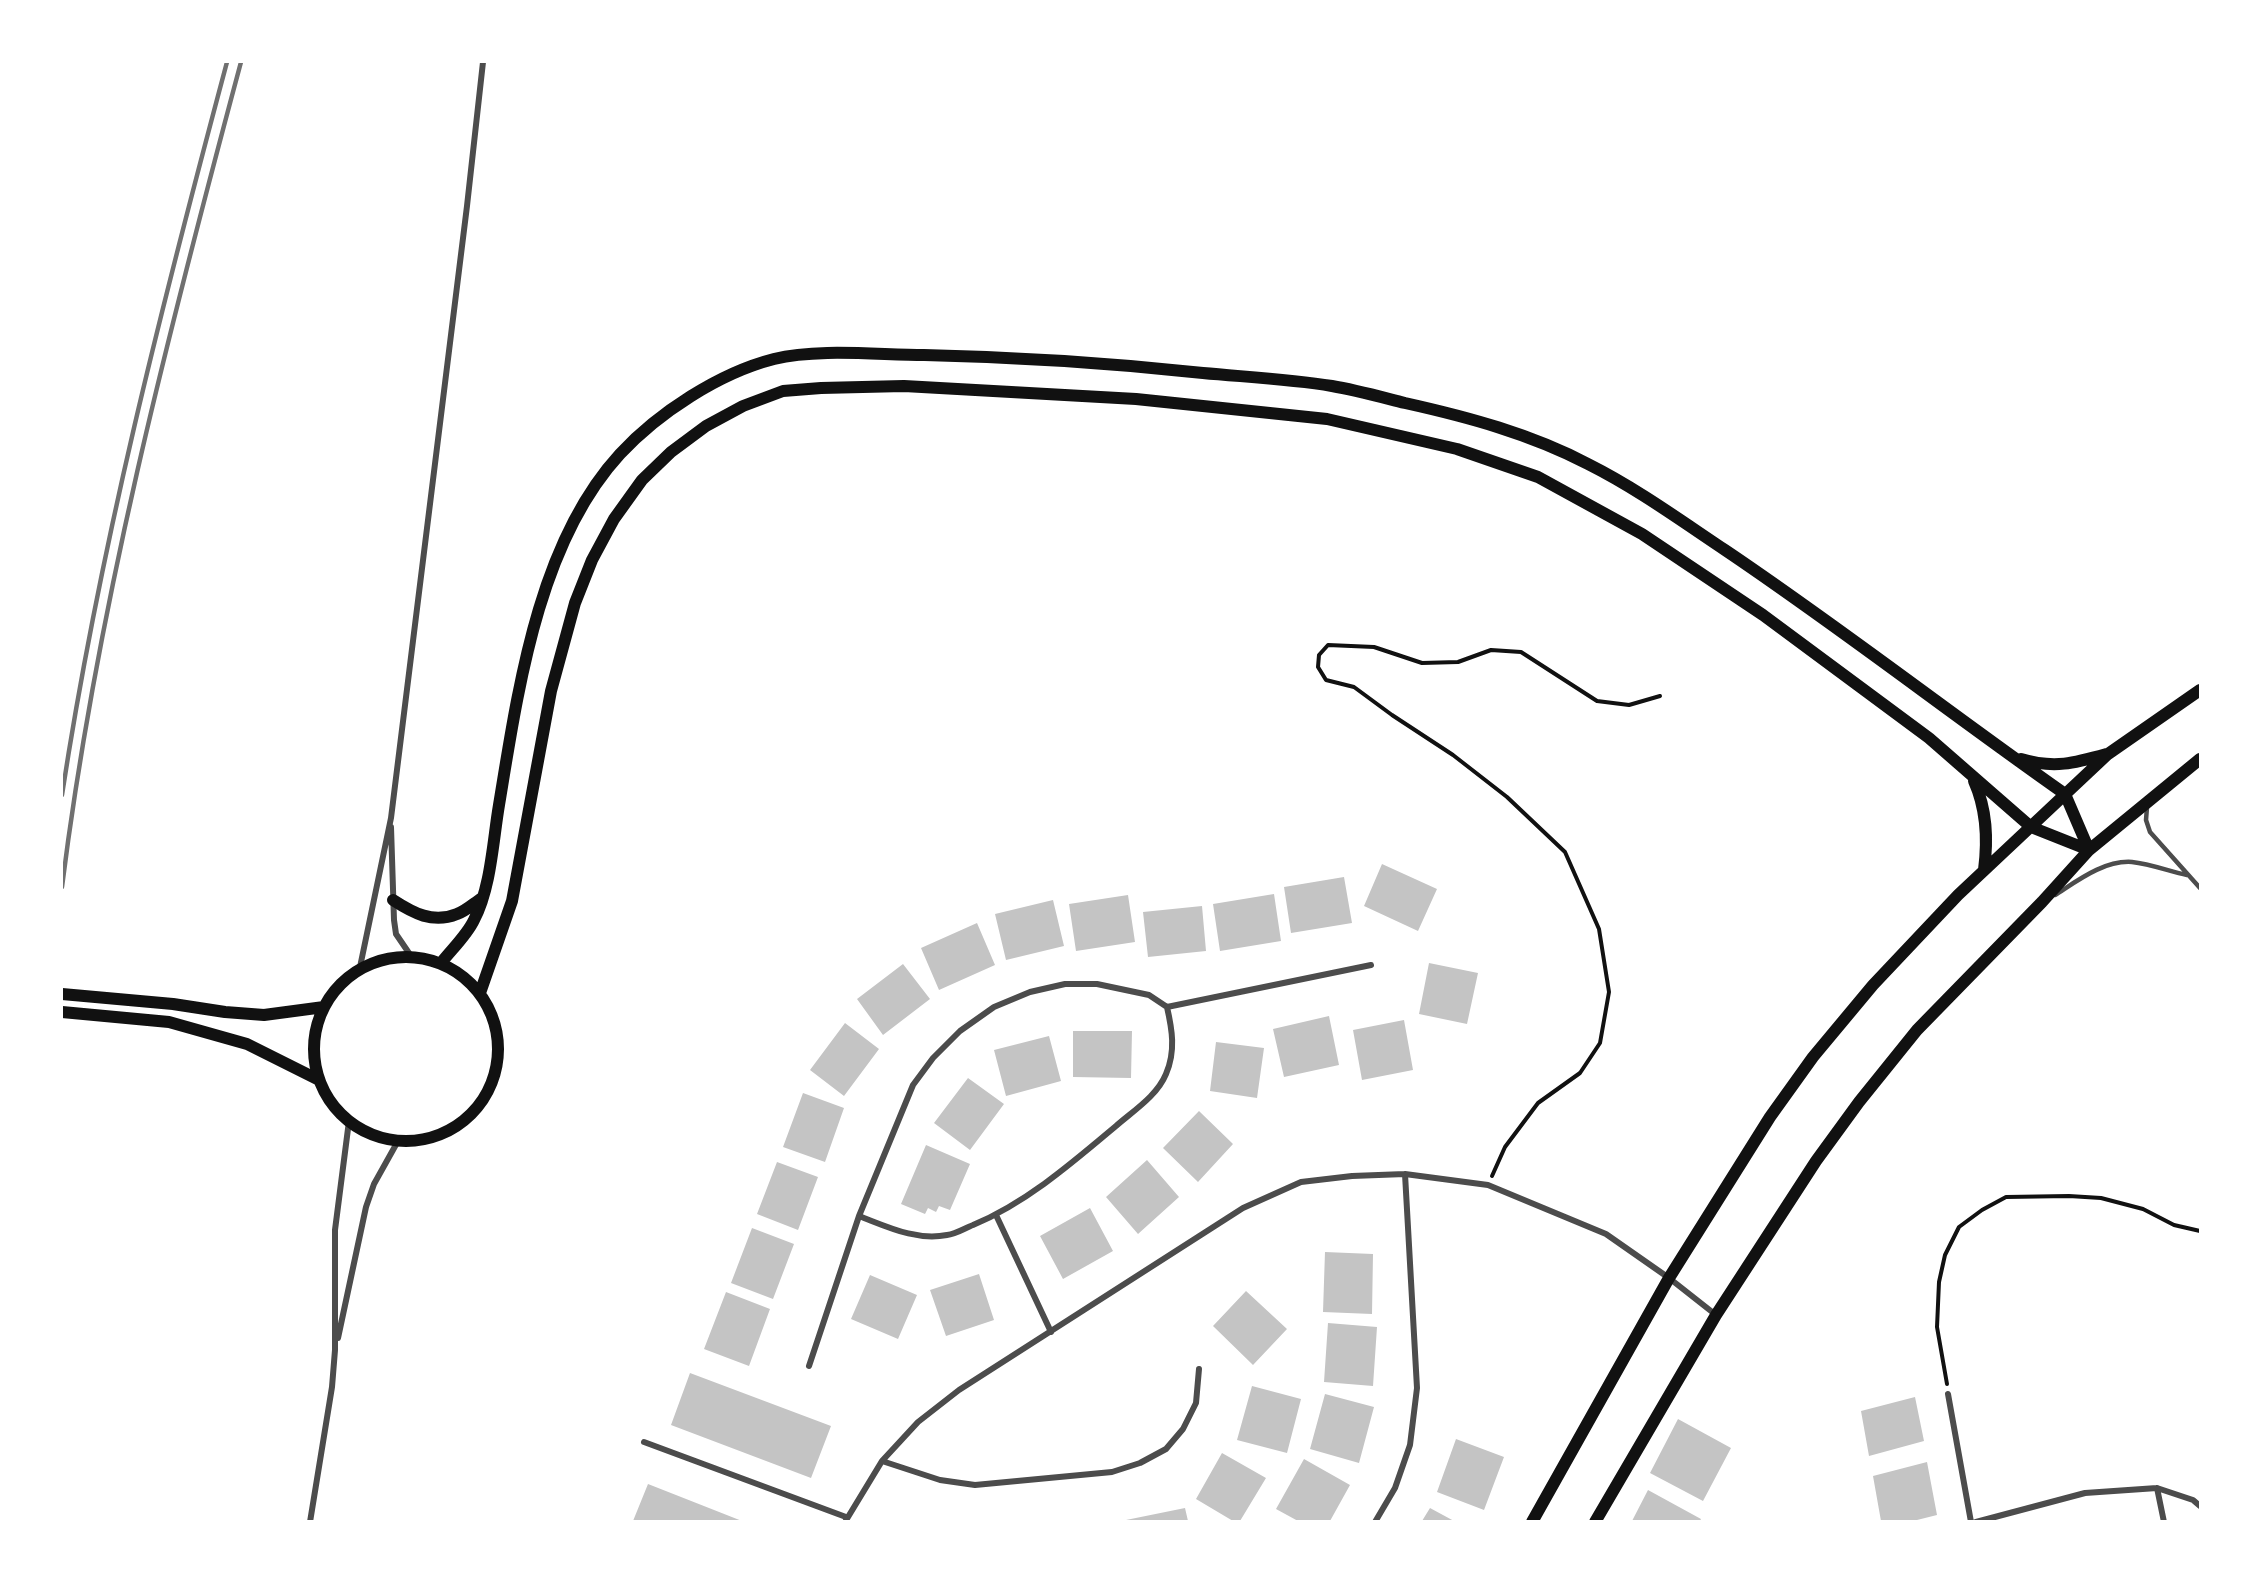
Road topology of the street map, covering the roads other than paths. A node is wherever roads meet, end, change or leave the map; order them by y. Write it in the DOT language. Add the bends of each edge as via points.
graph roads {
  1 [pos="483,62"];
  2 [pos="2200,690"];
  3 [pos="2108,754"];
  4 [pos="2011,756"];
  5 [pos="2200,759"];
  6 [pos="1972,776"];
  7 [pos="2065,795"];
  8 [pos="2148,801"];
  9 [pos="391,818"];
  10 [pos="2031,827"];
  11 [pos="2089,850"];
  12 [pos="1984,870"];
  13 [pos="2187,875"];
  14 [pos="2200,888"];
  15 [pos="482,897"];
  16 [pos="393,900"];
  17 [pos="2042,902"];
  18 [pos="411,956"];
  19 [pos="441,963"];
  20 [pos="1371,965"];
  21 [pos="360,968"];
  22 [pos="480,993"];
  23 [pos="62,994"];
  24 [pos="1167,1006"];
  25 [pos="324,1007"];
  26 [pos="62,1012"];
  27 [pos="319,1080"];
  28 [pos="349,1121"];
  29 [pos="399,1141"];
  30 [pos="1405,1174"];
  31 [pos="996,1215"];
  32 [pos="859,1216"];
  33 [pos="1669,1278"];
  34 [pos="1716,1315"];
  35 [pos="1051,1332"];
  36 [pos="335,1350"];
  37 [pos="809,1366"];
  38 [pos="1199,1369"];
  39 [pos="1948,1394"];
  40 [pos="644,1442"];
  41 [pos="882,1461"];
  42 [pos="2157,1488"];
  43 [pos="2200,1506"];
  44 [pos="845,1519"];
  45 [pos="310,1521"];
  46 [pos="1375,1521"];
  47 [pos="1532,1521"];
  48 [pos="1596,1521"];
  49 [pos="1973,1521"];
  50 [pos="2164,1521"];
  1 -- 9 [label="street"];
  2 -- 3 [label="main road"];
  3 -- 4 [label="main road" via="2069,765 2034,763"];
  3 -- 7 [label="main road"];
  4 -- 7 [label="main road"];
  4 -- 15 [label="main road" via="1783,589 1659,506 1551,446 1466,417 1332,386 1139,366 994,356 817,354 775,359 688,398 651,424 617,457 585,502 544,592 519,683"];
  5 -- 8 [label="main road"];
  6 -- 10 [label="main road"];
  6 -- 12 [label="main road" via="1983,800 1987,831"];
  6 -- 22 [label="main road" via="1929,738 1763,615 1642,534 1538,477 1457,449 1327,419 1136,399 904,386 783,391 706,426 671,452 642,480 614,519 592,560 575,603 551,691 512,901"];
  7 -- 10 [label="main road"];
  7 -- 11 [label="main road"];
  8 -- 11 [label="main road"];
  8 -- 13 [label="lane" via="2146,820 2150,832"];
  9 -- 16 [label="street"];
  9 -- 21 [label="street"];
  10 -- 11 [label="main road"];
  10 -- 12 [label="main road"];
  11 -- 17 [label="main road"];
  12 -- 33 [label="main road" via="1873,986 1813,1057 1770,1117"];
  13 -- 14 [label="lane"];
  13 -- 17 [label="lane" via="2131,862 2114,864"];
  15 -- 16 [label="main road" via="458,914 439,918 416,915"];
  15 -- 19 [label="main road" via="474,921"];
  16 -- 18 [label="street" via="396,934"];
  17 -- 34 [label="main road" via="1917,1030 1859,1102"];
  18 -- 19 [label="main road"];
  18 -- 21 [label="main road"];
  19 -- 22 [label="main road" via="463,975"];
  20 -- 24 [label="street"];
  21 -- 25 [label="main road" via="339,984"];
  22 -- 29 [label="main road" via="492,1016 498,1042 496,1068 486,1093 471,1114 450,1130 425,1139"];
  23 -- 25 [label="main road" via="264,1015"];
  24 -- 31 [label="street" via="1173,1051 1166,1075 1150,1097 1069,1166"];
  24 -- 32 [label="street" via="1149,994 1126,989 1065,984 1030,992 994,1007 960,1031 913,1085"];
  25 -- 27 [label="main road" via="314,1043"];
  26 -- 27 [label="main road" via="170,1022 247,1044"];
  27 -- 28 [label="main road" via="332,1103"];
  28 -- 29 [label="main road" via="372,1135"];
  28 -- 36 [label="street" via="334,1230"];
  29 -- 36 [label="street" via="374,1184 366,1207"];
  30 -- 33 [label="street" via="1488,1185 1606,1234"];
  30 -- 35 [label="street" via="1301,1182 1244,1208"];
  30 -- 46 [label="street" via="1417,1388 1410,1445 1395,1488"];
  31 -- 32 [label="street" via="950,1235 927,1237 906,1234"];
  31 -- 35 [label="street"];
  32 -- 37 [label="street"];
  33 -- 34 [label="street"];
  33 -- 47 [label="main road"];
  34 -- 48 [label="main road"];
  35 -- 41 [label="street" via="959,1390 918,1422"];
  36 -- 45 [label="street"];
  38 -- 41 [label="street" via="1196,1403 1183,1429 1166,1449 1112,1472 975,1485 940,1480"];
  39 -- 49 [label="street"];
  40 -- 44 [label="street"];
  41 -- 44 [label="street"];
  42 -- 43 [label="street"];
  42 -- 49 [label="street" via="2085,1493"];
  42 -- 50 [label="street"];
}
